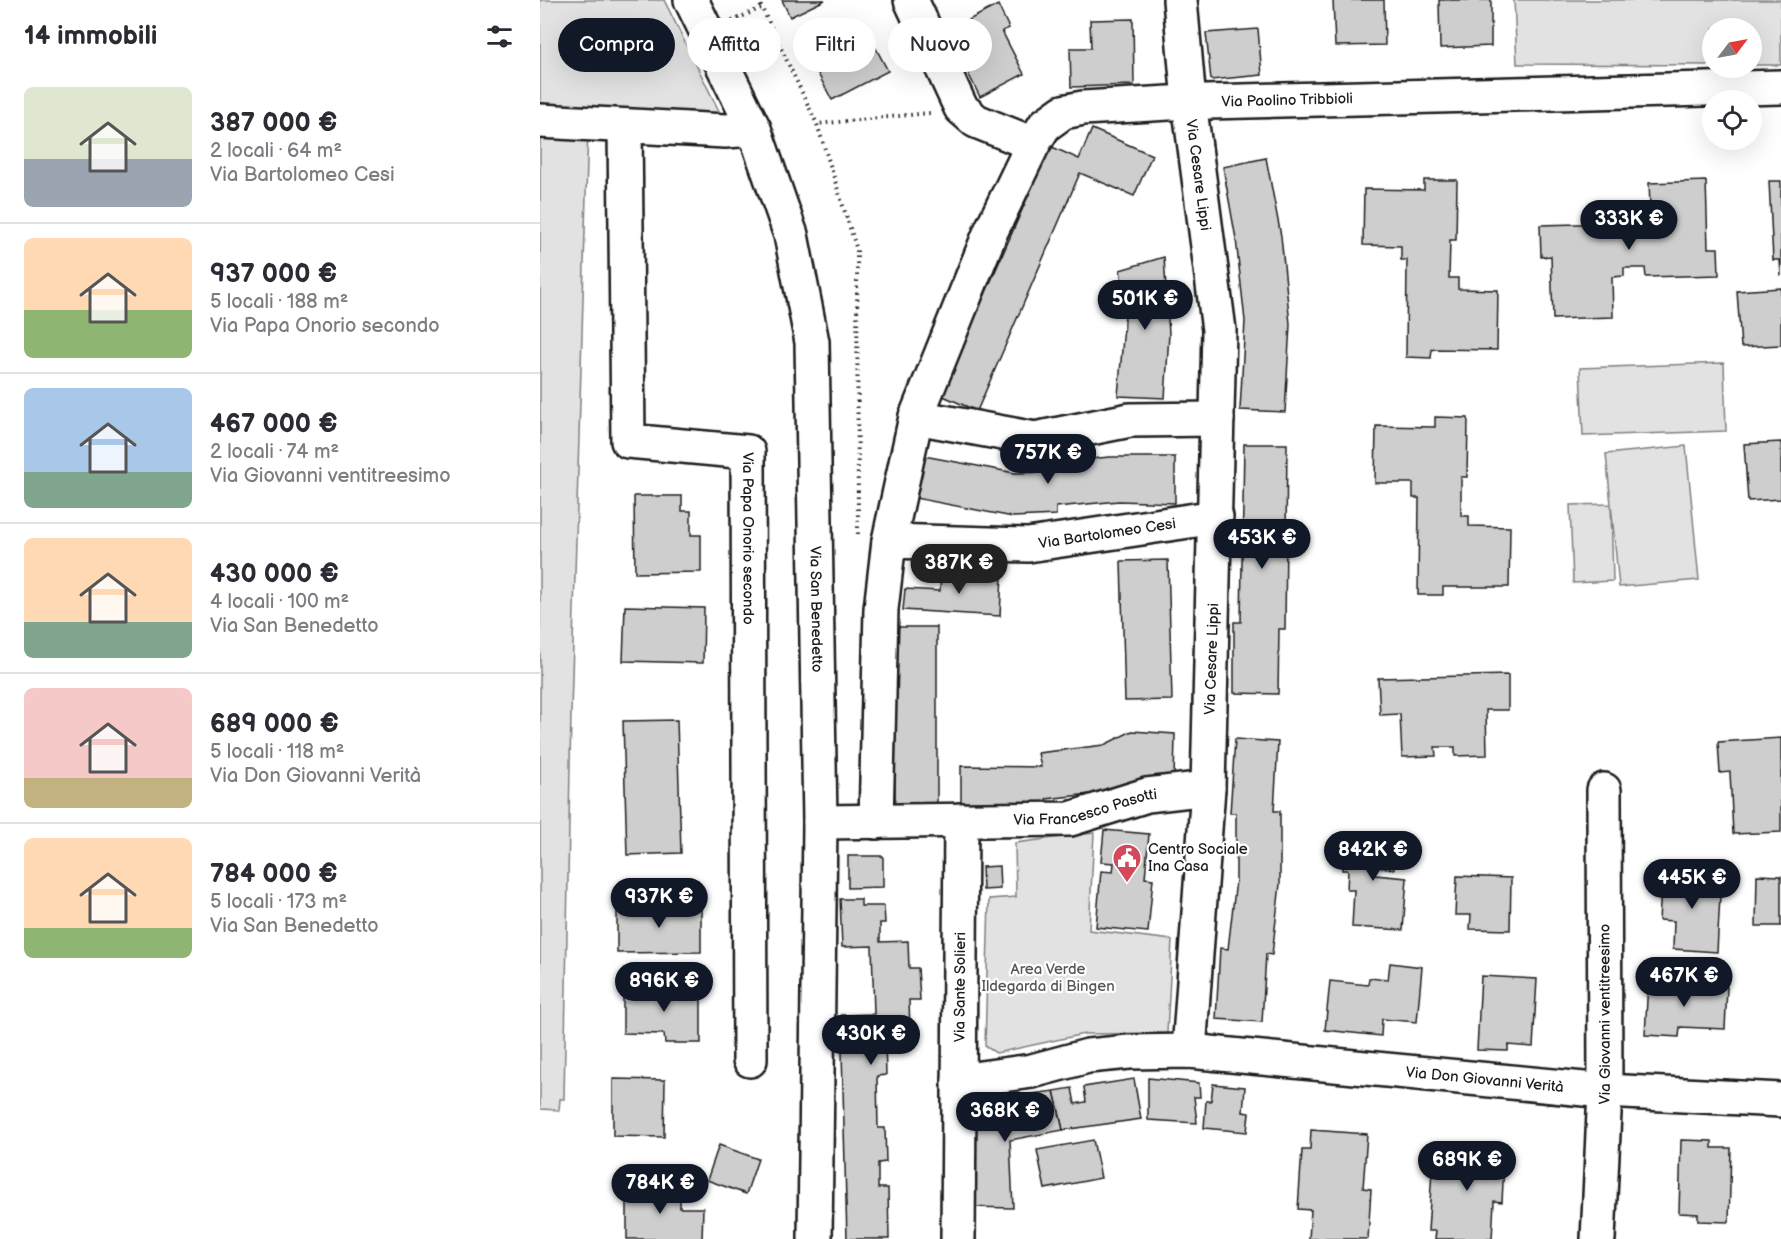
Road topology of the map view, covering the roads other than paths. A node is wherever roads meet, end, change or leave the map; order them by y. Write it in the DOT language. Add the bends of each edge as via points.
graph roads {
  1 [pos="692,0"];
  2 [pos="911,0"];
  3 [pos="1180,0"];
  4 [pos="1781,87"];
  5 [pos="1189,102"];
  6 [pos="540,121"];
  7 [pos="625,126"];
  8 [pos="754,129"];
  9 [pos="1033,144"];
  10 [pos="916,417"];
  11 [pos="1216,419"];
  12 [pos="1216,517"];
  13 [pos="874,541"];
  14 [pos="1208,788"];
  15 [pos="1604,790"];
  16 [pos="961,820"];
  17 [pos="820,822"];
  18 [pos="876,822"];
  19 [pos="1189,1051"];
  20 [pos="750,1060"];
  21 [pos="959,1081"];
  22 [pos="1605,1091"];
  23 [pos="1781,1100"];
  24 [pos="815,1239"];
  25 [pos="958,1239"];
  26 [pos="1598,1239"];
  1 -- 8 [label="street, Via San Benedetto"];
  2 -- 9 [label="street" via="961,108 976,121"];
  3 -- 5 [label="street, Via Cesare Lippi"];
  4 -- 5 [label="street, Via Paolino Tribbioli"];
  5 -- 9 [label="street, Via Paolino Tribbioli" via="1063,112 1045,125"];
  5 -- 11 [label="street, Via Cesare Lippi" via="1219,330"];
  6 -- 7 [label="street"];
  7 -- 8 [label="street"];
  7 -- 20 [label="street, Via Papa Onorio secondo" via="628,441 748,452"];
  8 -- 17 [label="street, Via San Benedetto" via="791,235 812,342"];
  9 -- 10 [label="street, Via Paolino Tribbioli" via="991,231"];
  10 -- 11 [label="street" via="1035,439 1130,420"];
  10 -- 13 [label="street"];
  11 -- 12 [label="street, Via Cesare Lippi"];
  12 -- 13 [label="street, Via Bartolomeo Cesi" via="1028,546"];
  12 -- 14 [label="street, Via Cesare Lippi"];
  13 -- 18 [label="street" via="881,609"];
  14 -- 16 [label="street, Via Francesco Pasotti" via="1147,795 1070,819"];
  14 -- 19 [label="street, Via Cesare Lippi"];
  15 -- 22 [label="street, Via Giovanni ventitreesimo"];
  16 -- 18 [label="street"];
  16 -- 21 [label="street, Via Sante Solieri"];
  17 -- 18 [label="street"];
  17 -- 24 [label="street, Via San Benedetto"];
  19 -- 21 [label="street" via="1088,1056 1032,1071"];
  19 -- 22 [label="street, Via Don Giovanni Verità"];
  21 -- 25 [label="street, Via Sante Solieri"];
  22 -- 23 [label="street, Via Don Giovanni Verità"];
  22 -- 26 [label="street, Via Giovanni ventitreesimo"];
}
